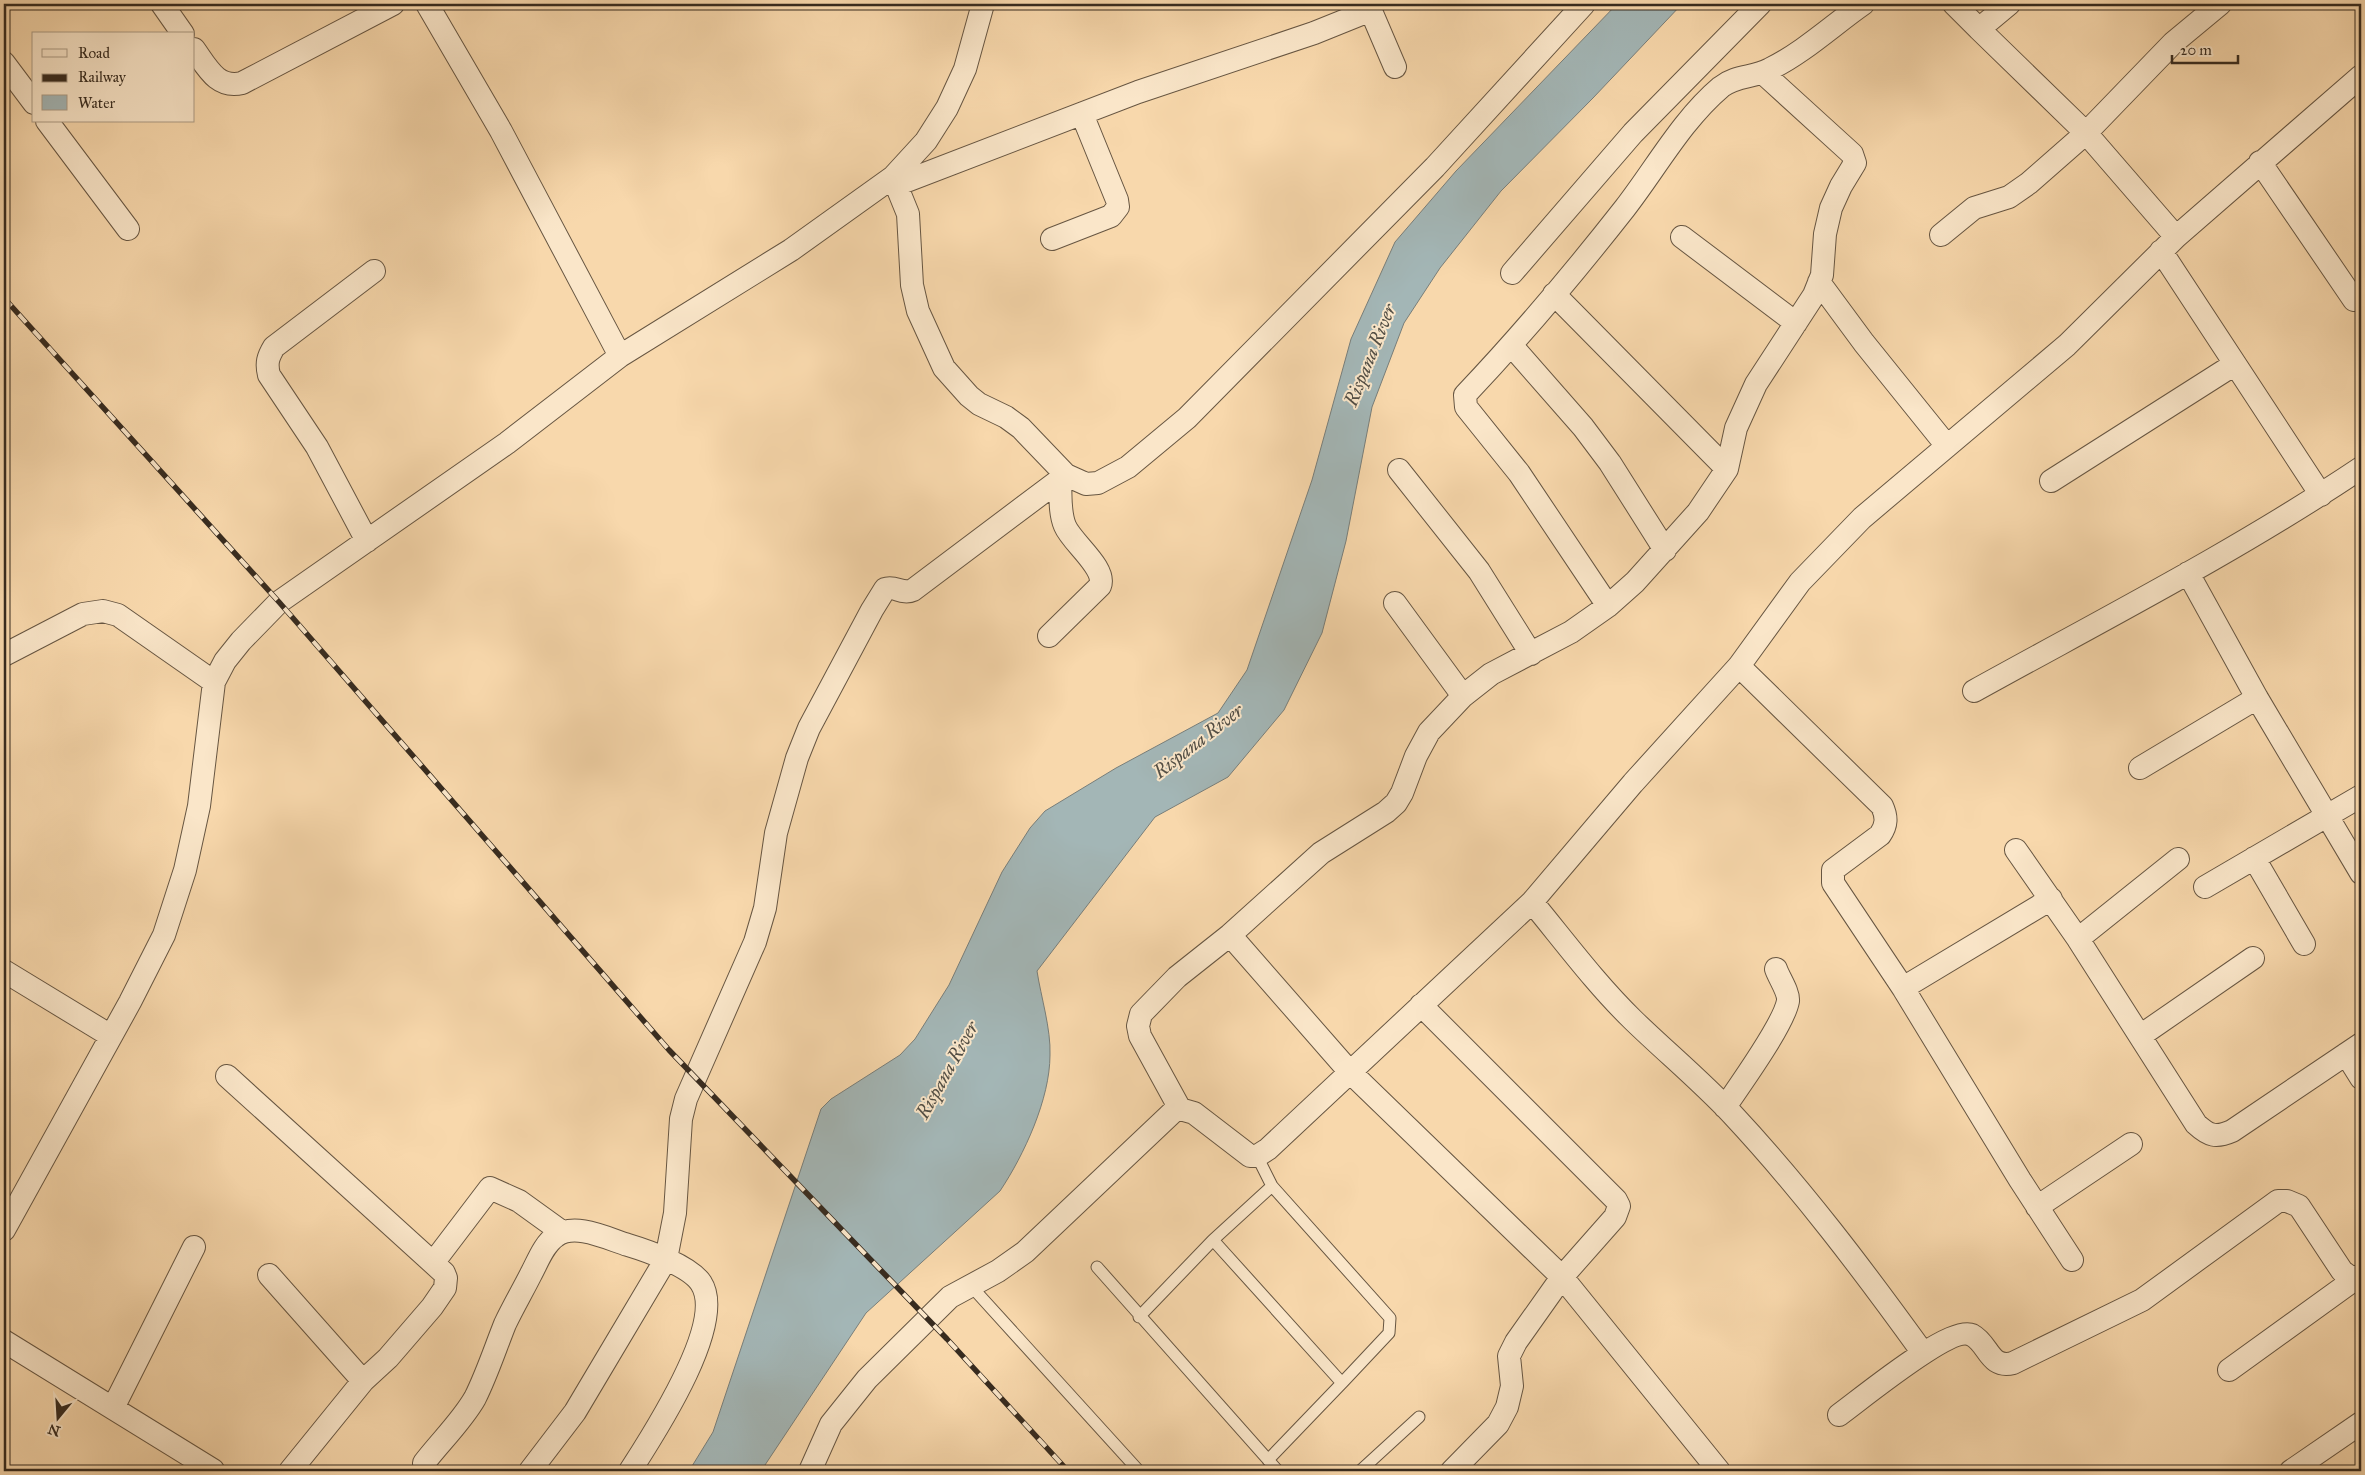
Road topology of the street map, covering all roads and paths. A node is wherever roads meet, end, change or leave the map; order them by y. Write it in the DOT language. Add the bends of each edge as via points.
graph roads {
  1 [pos="162,4"];
  2 [pos="393,4"];
  3 [pos="427,4"];
  4 [pos="983,4"];
  5 [pos="1584,4"];
  6 [pos="1760,4"];
  7 [pos="1863,4"];
  8 [pos="1954,4"];
  9 [pos="2009,4"];
  10 [pos="2220,4"];
  11 [pos="1370,7"];
  12 [pos="1979,29"];
  13 [pos="182,32"];
  14 [pos="195,50"];
  15 [pos="4,62"];
  16 [pos="1396,67"];
  17 [pos="1763,72"];
  18 [pos="2361,76"];
  19 [pos="32,100"];
  20 [pos="1082,114"];
  21 [pos="48,122"];
  22 [pos="2086,133"];
  23 [pos="2260,162"];
  24 [pos="895,181"];
  25 [pos="128,229"];
  26 [pos="1941,235"];
  27 [pos="1682,237"];
  28 [pos="1052,240"];
  29 [pos="2168,244"];
  30 [pos="374,271"];
  31 [pos="1512,272"];
  32 [pos="1819,282"];
  33 [pos="1554,294"];
  34 [pos="2354,300"];
  35 [pos="1796,323"];
  36 [pos="1512,346"];
  37 [pos="620,356"];
  38 [pos="2235,364"];
  39 [pos="1947,446"];
  40 [pos="2361,468"];
  41 [pos="1727,469"];
  42 [pos="1399,470"];
  43 [pos="1064,477"];
  44 [pos="2052,481"];
  45 [pos="2321,495"];
  46 [pos="367,541"];
  47 [pos="1665,550"];
  48 [pos="2188,573"];
  49 [pos="1395,603"];
  50 [pos="1608,606"];
  51 [pos="1049,636"];
  52 [pos="1531,654"];
  53 [pos="4,655"];
  54 [pos="1739,666"];
  55 [pos="214,682"];
  56 [pos="1974,691"];
  57 [pos="1463,696"];
  58 [pos="2257,698"];
  59 [pos="2140,768"];
  60 [pos="2361,796"];
  61 [pos="2326,815"];
  62 [pos="2016,850"];
  63 [pos="2254,858"];
  64 [pos="2178,859"];
  65 [pos="2361,873"];
  66 [pos="2205,887"];
  67 [pos="2051,899"];
  68 [pos="1532,902"];
  69 [pos="1230,935"];
  70 [pos="2078,938"];
  71 [pos="2304,944"];
  72 [pos="2253,958"];
  73 [pos="1776,969"];
  74 [pos="4,971"];
  75 [pos="1904,988"];
  76 [pos="1421,1005"];
  77 [pos="111,1036"];
  78 [pos="2140,1036"];
  79 [pos="2354,1049"];
  80 [pos="1349,1072"];
  81 [pos="227,1076"];
  82 [pos="2361,1078"];
  83 [pos="1726,1107"];
  84 [pos="1180,1108"];
  85 [pos="2131,1144"];
  86 [pos="1257,1156"];
  87 [pos="1272,1186"];
  88 [pos="2037,1206"];
  89 [pos="4,1230"];
  90 [pos="562,1232"];
  91 [pos="1213,1240"];
  92 [pos="194,1247"];
  93 [pos="666,1259"];
  94 [pos="2072,1260"];
  95 [pos="433,1263"];
  96 [pos="1097,1266"];
  97 [pos="269,1275"];
  98 [pos="1562,1277"];
  99 [pos="2358,1278"];
  100 [pos="971,1286"];
  101 [pos="1139,1317"];
  102 [pos="4,1341"];
  103 [pos="1924,1353"];
  104 [pos="2229,1370"];
  105 [pos="363,1381"];
  106 [pos="1342,1383"];
  107 [pos="113,1408"];
  108 [pos="1839,1415"];
  109 [pos="1419,1417"];
  110 [pos="2361,1423"];
  111 [pos="1268,1460"];
  112 [pos="424,1463"];
  113 [pos="213,1470"];
  114 [pos="290,1471"];
  115 [pos="530,1471"];
  116 [pos="630,1471"];
  117 [pos="810,1471"];
  118 [pos="1139,1471"];
  119 [pos="1278,1471"];
  120 [pos="1360,1471"];
  121 [pos="1452,1471"];
  122 [pos="1719,1471"];
  123 [pos="2291,1471"];
  1 -- 13 [label="street"];
  2 -- 14 [label="street" via="234,85 222,83 213,76"];
  3 -- 37 [label="street" via="501,131"];
  4 -- 24 [label="street" via="964,70 947,108"];
  5 -- 43 [label="street" via="1435,167 1187,418 1113,477 1086,484"];
  6 -- 31 [label="street" via="1633,133"];
  7 -- 17 [label="street" via="1780,64"];
  8 -- 12 [label="street"];
  9 -- 12 [label="street"];
  10 -- 22 [label="street" via="2173,43"];
  11 -- 16 [label="street"];
  11 -- 20 [label="street" via="1314,33"];
  12 -- 22 [label="street"];
  15 -- 19 [label="street"];
  17 -- 32 [label="street" via="1855,159 1854,168 1841,186 1828,220"];
  17 -- 33 [label="street" via="1732,80 1706,103"];
  18 -- 23 [label="street"];
  20 -- 24 [label="street"];
  20 -- 28 [label="street" via="1118,200 1118,207 1111,216"];
  21 -- 25 [label="street"];
  22 -- 26 [label="street" via="2022,188 2009,197 1974,208"];
  22 -- 29 [label="street"];
  23 -- 29 [label="street"];
  23 -- 34 [label="street"];
  24 -- 37 [label="street"];
  24 -- 43 [label="street" via="908,214 912,285 918,310 944,368 969,396 1021,428"];
  27 -- 35 [label="street"];
  29 -- 38 [label="street"];
  29 -- 39 [label="street" via="2067,345"];
  30 -- 46 [label="street" via="274,346 267,362 269,374 317,447"];
  32 -- 35 [label="street"];
  32 -- 39 [label="street"];
  33 -- 36 [label="street"];
  33 -- 41 [label="street"];
  35 -- 41 [label="street" via="1749,397 1736,428"];
  36 -- 47 [label="street" via="1610,463"];
  36 -- 50 [label="street" via="1465,395 1464,405 1519,473"];
  37 -- 46 [label="street" via="507,442"];
  38 -- 44 [label="street"];
  38 -- 45 [label="street"];
  39 -- 54 [label="street" via="1862,518 1828,553 1795,589"];
  40 -- 45 [label="street"];
  41 -- 47 [label="street" via="1698,512"];
  42 -- 52 [label="street" via="1479,571"];
  43 -- 51 [label="street" via="1064,525 1098,569 1102,582"];
  43 -- 93 [label="street" via="912,590 902,593 892,588 885,590 808,728 776,833 765,908 755,942 683,1108 678,1191"];
  45 -- 48 [label="street"];
  46 -- 55 [label="street" via="279,602 241,641"];
  47 -- 50 [label="street"];
  48 -- 56 [label="street"];
  48 -- 58 [label="street"];
  49 -- 57 [label="street"];
  50 -- 52 [label="street"];
  52 -- 57 [label="street" via="1491,674"];
  53 -- 55 [label="street" via="83,614 103,611 118,615"];
  54 -- 68 [label="street"];
  54 -- 75 [label="street" via="1882,806 1886,815 1880,835 1833,870 1832,876 1838,891"];
  55 -- 77 [label="street" via="199,806 183,878 164,935"];
  57 -- 69 [label="street" via="1429,732 1396,803 1320,853"];
  58 -- 59 [label="street"];
  58 -- 61 [label="street"];
  60 -- 61 [label="street"];
  61 -- 63 [label="street"];
  61 -- 65 [label="street"];
  62 -- 67 [label="street"];
  63 -- 66 [label="street"];
  63 -- 71 [label="street"];
  64 -- 70 [label="street"];
  67 -- 70 [label="street"];
  67 -- 75 [label="street"];
  68 -- 76 [label="street"];
  68 -- 83 [label="street" via="1632,1019"];
  69 -- 80 [label="street"];
  69 -- 84 [label="street" via="1177,977 1139,1020 1140,1036"];
  70 -- 78 [label="street"];
  72 -- 78 [label="street"];
  73 -- 83 [label="street" via="1788,996 1786,1006"];
  74 -- 77 [label="street"];
  75 -- 88 [label="street"];
  76 -- 80 [label="street"];
  76 -- 98 [label="street" via="1616,1200 1619,1206 1615,1217"];
  77 -- 89 [label="street"];
  78 -- 79 [label="street" via="2196,1124 2206,1133 2216,1136 2232,1131"];
  79 -- 82 [label="street"];
  80 -- 86 [label="street"];
  80 -- 98 [label="street"];
  81 -- 95 [label="street"];
  83 -- 103 [label="street" via="1786,1173"];
  84 -- 86 [label="street" via="1194,1113 1244,1153"];
  84 -- 100 [label="street" via="1025,1252"];
  85 -- 88 [label="street"];
  86 -- 87 [label="lane"];
  87 -- 91 [label="lane"];
  87 -- 106 [label="lane" via="1390,1318 1391,1329"];
  88 -- 94 [label="street"];
  90 -- 93 [label="street" via="571,1230 599,1236"];
  90 -- 95 [label="street" via="519,1201 490,1188"];
  90 -- 112 [label="street" via="542,1253 473,1400"];
  91 -- 101 [label="lane"];
  91 -- 106 [label="lane"];
  92 -- 107 [label="street"];
  93 -- 115 [label="street" via="575,1412"];
  93 -- 116 [label="street" via="701,1283 707,1297 707,1316 682,1381"];
  95 -- 105 [label="street" via="446,1278 443,1293"];
  96 -- 101 [label="lane"];
  97 -- 105 [label="street"];
  98 -- 121 [label="street" via="1512,1348 1508,1363 1511,1396 1502,1417"];
  98 -- 122 [label="street"];
  99 -- 103 [label="street" via="2342,1271 2299,1206 2278,1201 2142,1300 2013,1363 2004,1365 1994,1361 1978,1340 1967,1334 1952,1336"];
  99 -- 104 [label="street"];
  100 -- 117 [label="street" via="950,1298 867,1379 831,1424"];
  100 -- 118 [label="lane"];
  101 -- 111 [label="lane"];
  102 -- 107 [label="street"];
  103 -- 108 [label="street"];
  105 -- 114 [label="street"];
  106 -- 111 [label="lane"];
  107 -- 113 [label="street"];
  109 -- 120 [label="lane"];
  110 -- 123 [label="street"];
  111 -- 119 [label="lane"];
}
